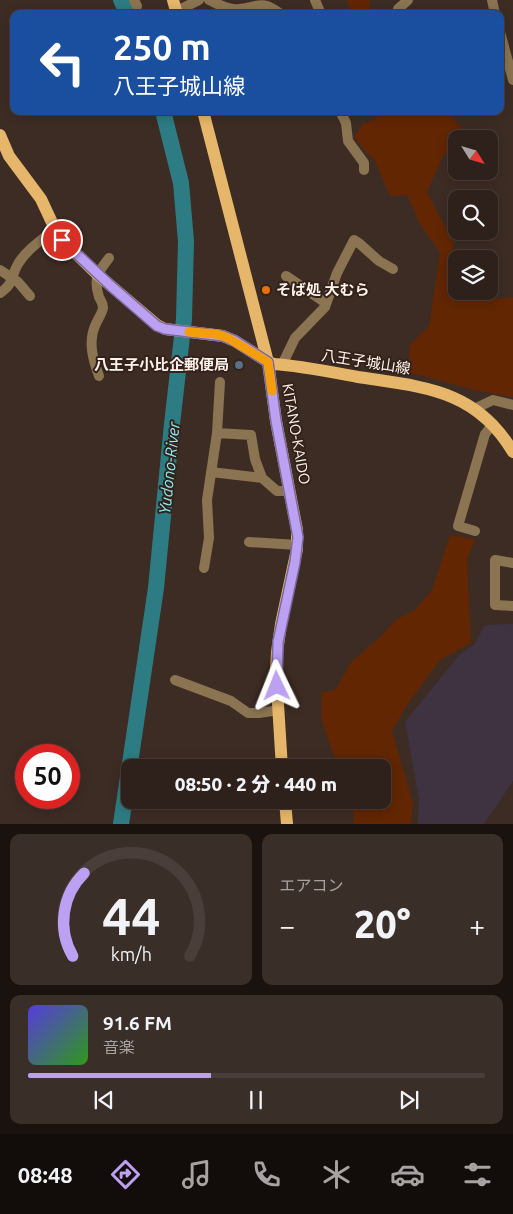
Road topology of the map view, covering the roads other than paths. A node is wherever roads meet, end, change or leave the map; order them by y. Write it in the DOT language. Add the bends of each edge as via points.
graph roads {
  1 [pos="198,0"];
  2 [pos="209,0"];
  3 [pos="408,0"];
  4 [pos="273,2"];
  5 [pos="176,8"];
  6 [pos="399,10"];
  7 [pos="507,59"];
  8 [pos="513,80"];
  9 [pos="205,115"];
  10 [pos="342,115"];
  11 [pos="0,136"];
  12 [pos="364,170"];
  13 [pos="55,229"];
  14 [pos="109,258"];
  15 [pos="393,268"];
  16 [pos="0,270"];
  17 [pos="97,274"];
  18 [pos="286,276"];
  19 [pos="13,279"];
  20 [pos="0,293"];
  21 [pos="30,296"];
  22 [pos="326,303"];
  23 [pos="268,362"];
  24 [pos="282,365"];
  25 [pos="99,376"];
  26 [pos="220,382"];
  27 [pos="513,405"];
  28 [pos="474,409"];
  29 [pos="492,424"];
  30 [pos="217,433"];
  31 [pos="513,452"];
  32 [pos="211,472"];
  33 [pos="262,478"];
  34 [pos="290,491"];
  35 [pos="475,531"];
  36 [pos="249,542"];
  37 [pos="298,545"];
  38 [pos="513,563"];
  39 [pos="204,568"];
  40 [pos="513,606"];
  41 [pos="175,680"];
  42 [pos="278,710"];
  43 [pos="281,759"];
  44 [pos="286,809"];
  45 [pos="287,824"];
  1 -- 5 [label="street"];
  2 -- 4 [label="street" via="238,10"];
  3 -- 6 [label="street"];
  7 -- 8 [label="street"];
  9 -- 23 [label="main road, KITANO-KAIDO"];
  10 -- 12 [label="street" via="348,141 364,163"];
  11 -- 13 [label="main road" via="9,156 41,199"];
  13 -- 17 [label="main road"];
  13 -- 19 [label="street" via="26,254"];
  14 -- 17 [label="street"];
  15 -- 22 [label="street" via="354,240"];
  16 -- 19 [label="street"];
  17 -- 23 [label="main road, 八王子城山線" via="157,326 168,330 217,334"];
  17 -- 25 [label="street" via="96,284 103,305 94,328 92,356"];
  18 -- 22 [label="street"];
  19 -- 20 [label="street" via="10,286"];
  19 -- 21 [label="street"];
  22 -- 24 [label="street" via="295,338"];
  23 -- 24 [label="main road, 八王子城山線"];
  23 -- 34 [label="main road, KITANO-KAIDO"];
  24 -- 28 [label="main road, 八王子城山線" via="430,388"];
  26 -- 30 [label="street"];
  27 -- 28 [label="street" via="493,400"];
  28 -- 29 [label="main road, 八王子城山線"];
  29 -- 31 [label="main road, 八王子城山線"];
  29 -- 35 [label="street" via="485,434 458,526"];
  30 -- 32 [label="street"];
  30 -- 33 [label="street" via="251,435"];
  32 -- 33 [label="street"];
  32 -- 39 [label="street" via="207,500 209,538"];
  33 -- 34 [label="street" via="276,491"];
  34 -- 37 [label="main road, KITANO-KAIDO"];
  36 -- 37 [label="street"];
  37 -- 42 [label="main road, KITANO-KAIDO" via="278,642"];
  38 -- 40 [label="street" via="494,560 495,605"];
  41 -- 42 [label="street" via="231,701 248,713"];
  42 -- 43 [label="main road, KITANO-KAIDO"];
  44 -- 45 [label="main road"];
}
